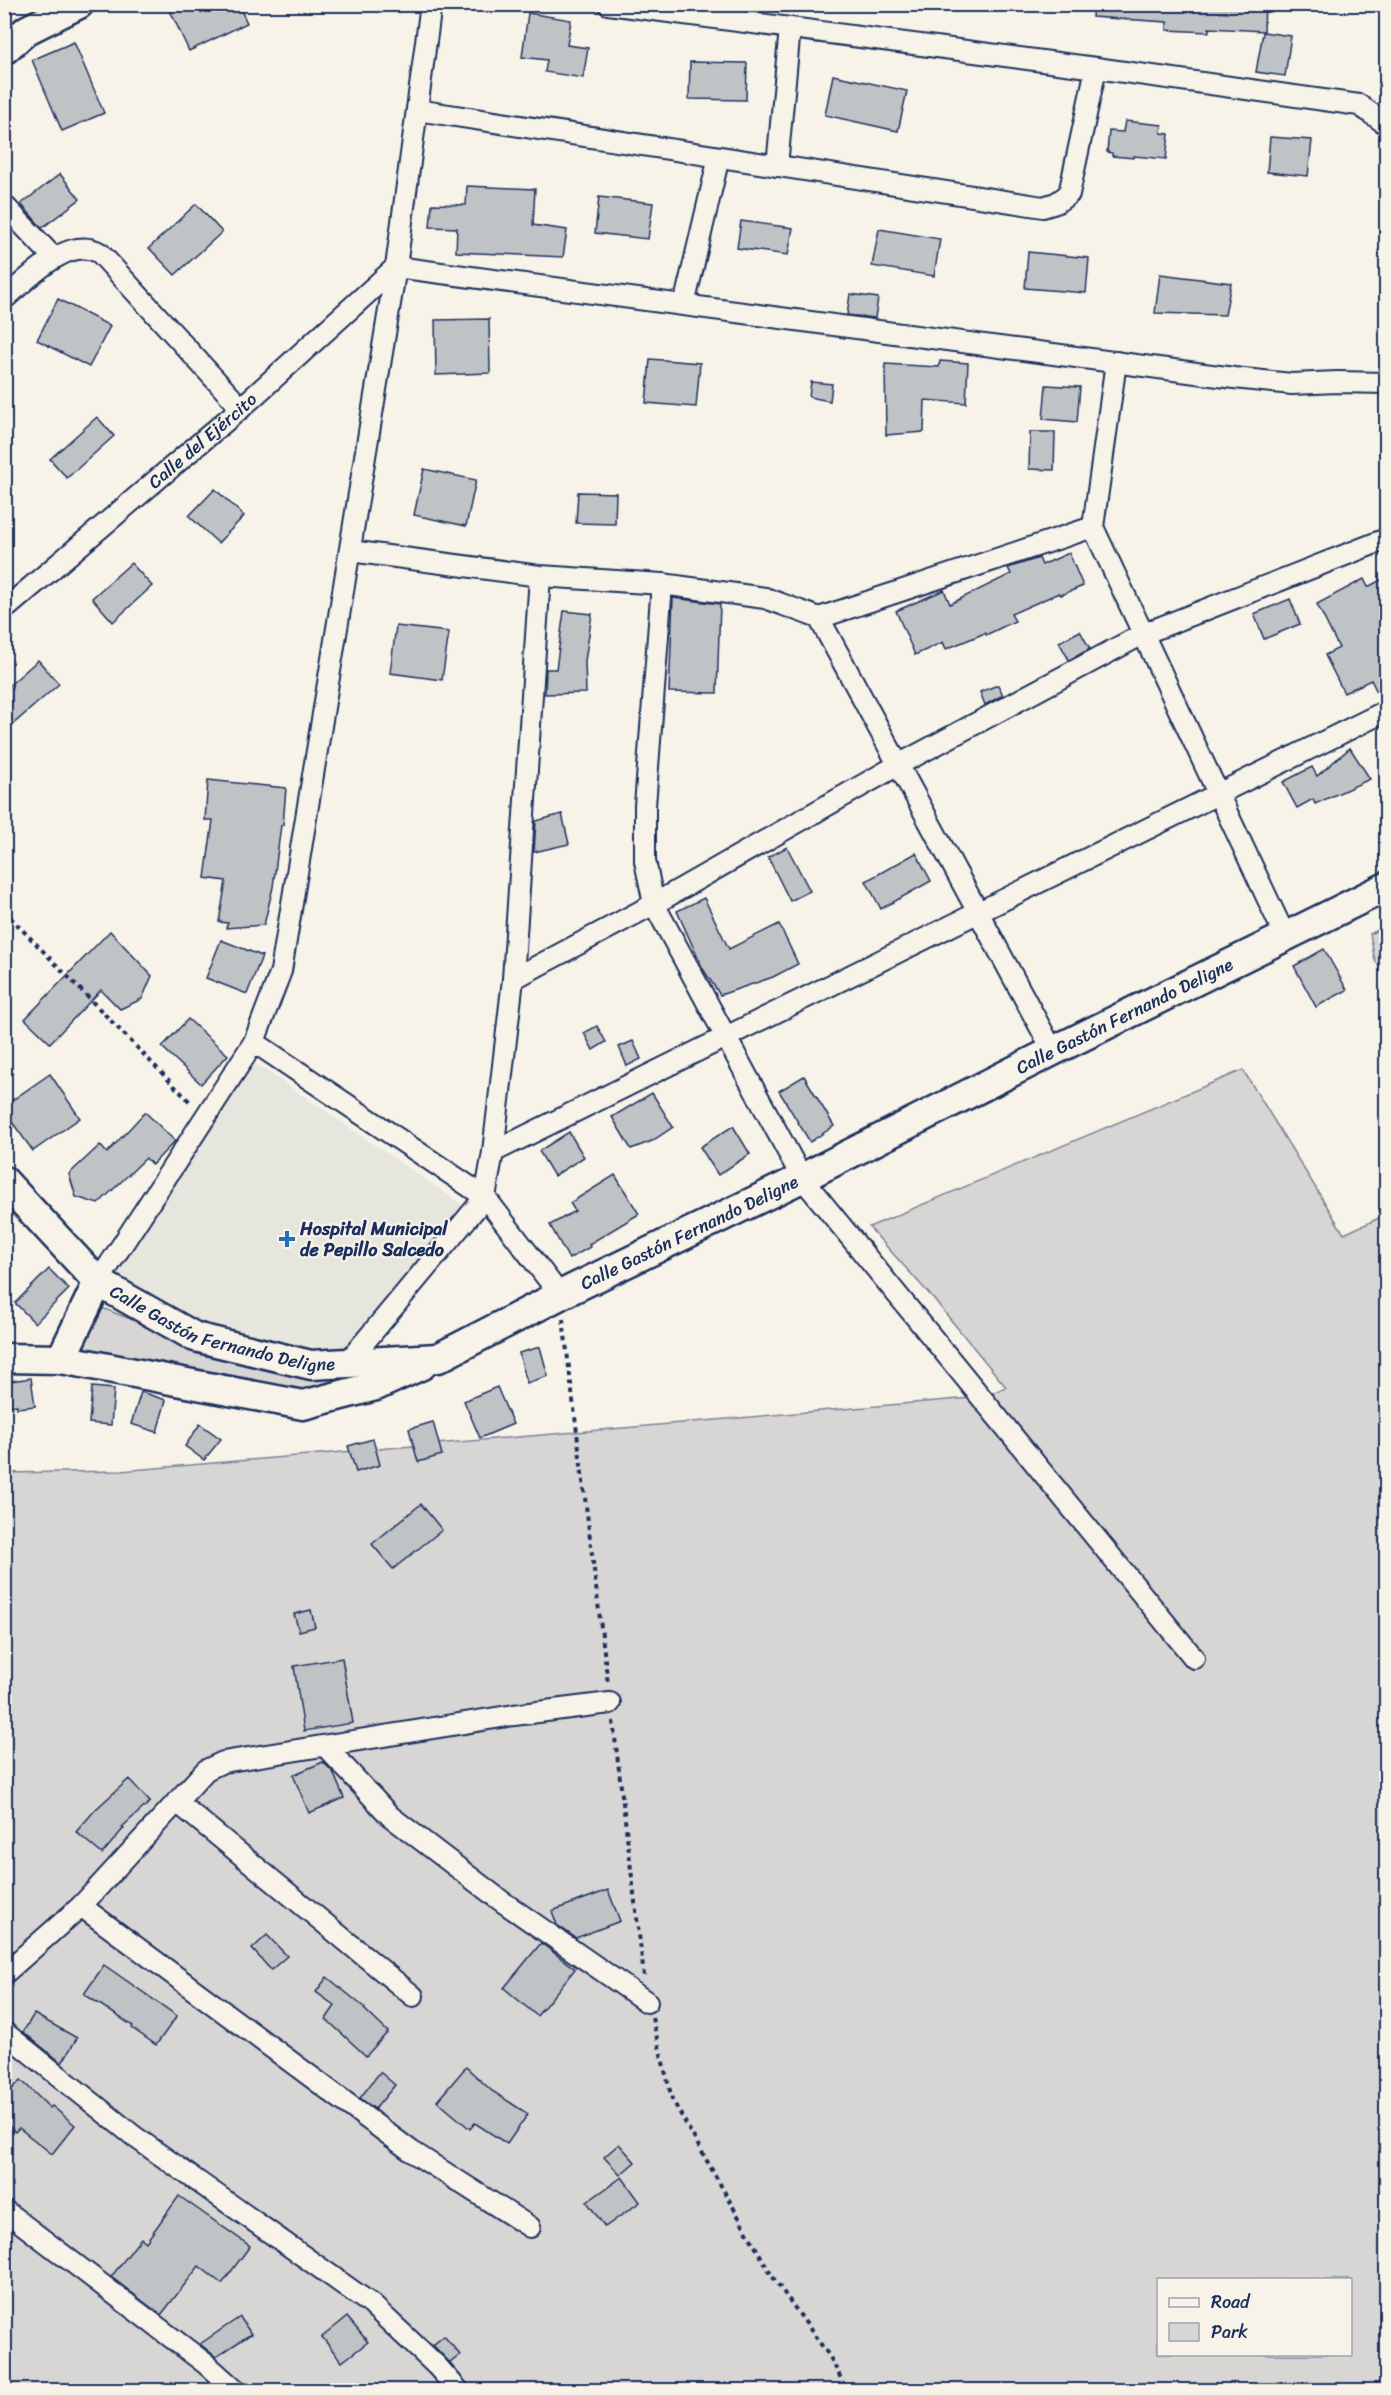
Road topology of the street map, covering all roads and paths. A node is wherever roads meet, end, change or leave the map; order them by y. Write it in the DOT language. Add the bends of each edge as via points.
graph roads {
  1 [pos="79,4"];
  2 [pos="431,4"];
  3 [pos="608,4"];
  4 [pos="790,28"];
  5 [pos="4,50"];
  6 [pos="1096,68"];
  7 [pos="417,110"];
  8 [pos="1386,124"];
  9 [pos="719,157"];
  10 [pos="777,166"];
  11 [pos="4,206"];
  12 [pos="53,257"];
  13 [pos="396,267"];
  14 [pos="4,299"];
  15 [pos="684,305"];
  16 [pos="1116,362"];
  17 [pos="1386,383"];
  18 [pos="241,408"];
  19 [pos="1093,527"];
  20 [pos="1386,539"];
  21 [pos="350,551"];
  22 [pos="540,576"];
  23 [pos="662,585"];
  24 [pos="4,610"];
  25 [pos="819,618"];
  26 [pos="1143,634"];
  27 [pos="1386,711"];
  28 [pos="898,765"];
  29 [pos="1219,794"];
  30 [pos="1386,887"];
  31 [pos="654,904"];
  32 [pos="4,911"];
  33 [pos="978,913"];
  34 [pos="1285,936"];
  35 [pos="513,979"];
  36 [pos="726,1037"];
  37 [pos="254,1042"];
  38 [pos="1053,1051"];
  39 [pos="205,1117"];
  40 [pos="494,1152"];
  41 [pos="802,1178"];
  42 [pos="4,1181"];
  43 [pos="485,1197"];
  44 [pos="98,1282"];
  45 [pos="560,1295"];
  46 [pos="4,1358"];
  47 [pos="438,1358"];
  48 [pos="61,1359"];
  49 [pos="347,1363"];
  50 [pos="1194,1658"];
  51 [pos="610,1704"];
  52 [pos="326,1747"];
  53 [pos="177,1802"];
  54 [pos="81,1906"];
  55 [pos="4,1974"];
  56 [pos="413,1996"];
  57 [pos="647,2002"];
  58 [pos="4,2032"];
  59 [pos="4,2210"];
  60 [pos="530,2227"];
  61 [pos="235,2391"];
  62 [pos="458,2391"];
  63 [pos="847,2391"];
  1 -- 5 [label="street" via="27,30"];
  2 -- 7 [label="street"];
  3 -- 4 [label="street"];
  4 -- 6 [label="street"];
  4 -- 10 [label="street"];
  6 -- 8 [label="street" via="1359,105"];
  6 -- 10 [label="street" via="1069,194 1043,207"];
  7 -- 9 [label="street"];
  7 -- 13 [label="street"];
  9 -- 10 [label="street"];
  9 -- 15 [label="street"];
  11 -- 12 [label="street"];
  12 -- 14 [label="street"];
  12 -- 18 [label="street" via="91,247 100,253"];
  13 -- 15 [label="street"];
  13 -- 18 [label="street, Calle del Ejército"];
  13 -- 21 [label="street"];
  15 -- 16 [label="street"];
  16 -- 17 [label="street" via="1292,384"];
  16 -- 19 [label="street"];
  18 -- 24 [label="street, Calle del Ejército"];
  19 -- 25 [label="street"];
  19 -- 26 [label="street"];
  20 -- 26 [label="street"];
  21 -- 22 [label="street"];
  21 -- 37 [label="street" via="280,971"];
  22 -- 23 [label="street"];
  22 -- 35 [label="street"];
  23 -- 25 [label="street" via="765,598"];
  23 -- 31 [label="street" via="645,806 645,861"];
  25 -- 28 [label="street"];
  26 -- 28 [label="street"];
  26 -- 29 [label="street"];
  27 -- 29 [label="street"];
  28 -- 31 [label="street"];
  28 -- 33 [label="street"];
  29 -- 33 [label="street"];
  29 -- 34 [label="street"];
  30 -- 34 [label="street, Calle Gastón Fernando Deligne"];
  31 -- 35 [label="street"];
  31 -- 36 [label="street"];
  32 -- 39 [label="path"];
  33 -- 36 [label="street"];
  33 -- 38 [label="street"];
  34 -- 38 [label="street, Calle Gastón Fernando Deligne"];
  35 -- 40 [label="street"];
  36 -- 40 [label="street"];
  36 -- 41 [label="street"];
  37 -- 39 [label="street"];
  37 -- 43 [label="street"];
  38 -- 41 [label="street, Calle Gastón Fernando Deligne"];
  39 -- 44 [label="street"];
  40 -- 43 [label="street"];
  41 -- 45 [label="street, Calle Gastón Fernando Deligne"];
  41 -- 50 [label="street"];
  42 -- 44 [label="street, Calle Gastón Fernando Deligne"];
  43 -- 45 [label="street"];
  43 -- 49 [label="street"];
  44 -- 48 [label="street"];
  44 -- 49 [label="street, Calle Gastón Fernando Deligne" via="195,1337 311,1365"];
  45 -- 47 [label="street, Calle Gastón Fernando Deligne"];
  45 -- 51 [label="path"];
  46 -- 48 [label="street"];
  47 -- 48 [label="street" via="376,1386 303,1405"];
  47 -- 49 [label="street, Calle Gastón Fernando Deligne"];
  51 -- 52 [label="street" via="514,1715"];
  51 -- 57 [label="path"];
  52 -- 53 [label="street" via="223,1762 206,1770"];
  52 -- 57 [label="street" via="390,1816 500,1900"];
  53 -- 54 [label="street"];
  53 -- 56 [label="street"];
  54 -- 55 [label="street"];
  54 -- 60 [label="street" via="411,2151"];
  57 -- 63 [label="path" via="672,2099 772,2276 830,2357"];
  58 -- 62 [label="street" via="135,2137 371,2304"];
  59 -- 61 [label="street" via="206,2364"];
}
